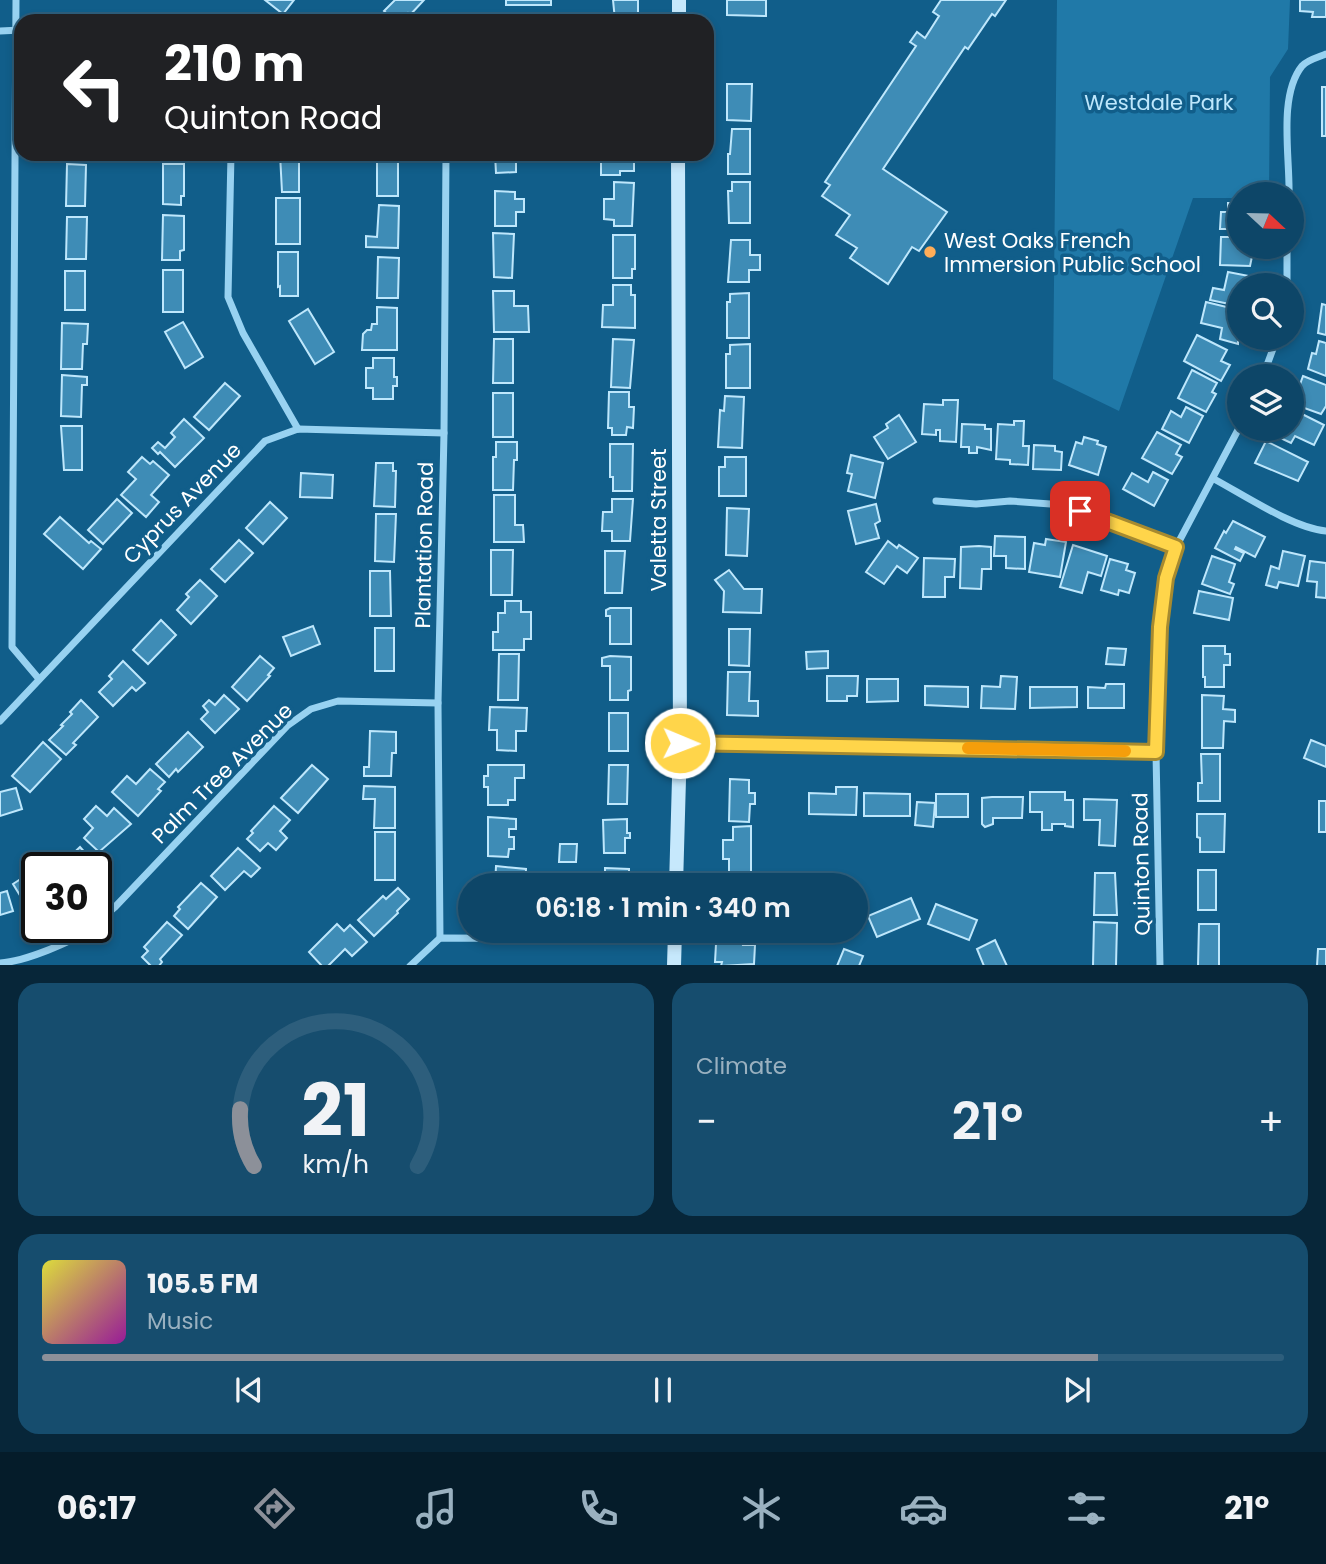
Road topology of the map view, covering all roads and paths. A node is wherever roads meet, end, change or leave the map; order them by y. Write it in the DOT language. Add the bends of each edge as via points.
graph roads {
  1 [pos="1326,54"];
  2 [pos="17,161"];
  3 [pos="231,161"];
  4 [pos="446,161"];
  5 [pos="678,161"];
  6 [pos="1289,182"];
  7 [pos="298,429"];
  8 [pos="444,433"];
  9 [pos="1233,441"];
  10 [pos="1214,479"];
  11 [pos="936,501"];
  12 [pos="1326,531"];
  13 [pos="1176,547"];
  14 [pos="39,679"];
  15 [pos="438,703"];
  16 [pos="0,721"];
  17 [pos="680,743"];
  18 [pos="1156,752"];
  19 [pos="676,873"];
  20 [pos="112,910"];
  21 [pos="440,938"];
  22 [pos="458,938"];
  23 [pos="61,943"];
  24 [pos="675,943"];
  25 [pos="0,963"];
  26 [pos="411,965"];
  27 [pos="674,965"];
  28 [pos="1160,965"];
  1 -- 6 [label="street" via="1303,63 1290,86"];
  2 -- 14 [label="street" via="12,647"];
  3 -- 7 [label="street" via="228,297 243,333"];
  4 -- 8 [label="street, Plantation Road"];
  5 -- 17 [label="street, Valetta Street"];
  7 -- 8 [label="street, Cyprus Avenue"];
  7 -- 14 [label="street, Cyprus Avenue" via="265,441"];
  8 -- 15 [label="street, Plantation Road"];
  9 -- 10 [label="street, Quinton Road"];
  10 -- 12 [label="street" via="1279,515"];
  10 -- 13 [label="street, Quinton Road"];
  11 -- 13 [label="street" via="1064,505"];
  13 -- 18 [label="street, Quinton Road" via="1166,578 1160,627"];
  14 -- 16 [label="street, Cyprus Avenue"];
  15 -- 20 [label="street, Palm Tree Avenue" via="338,701 311,709 287,726"];
  15 -- 21 [label="street, Plantation Road"];
  17 -- 18 [label="street"];
  17 -- 19 [label="street, Valetta Street"];
  18 -- 28 [label="street, Quinton Road"];
  21 -- 22 [label="street"];
  21 -- 26 [label="street"];
  23 -- 25 [label="street"];
  24 -- 27 [label="street"];
}
